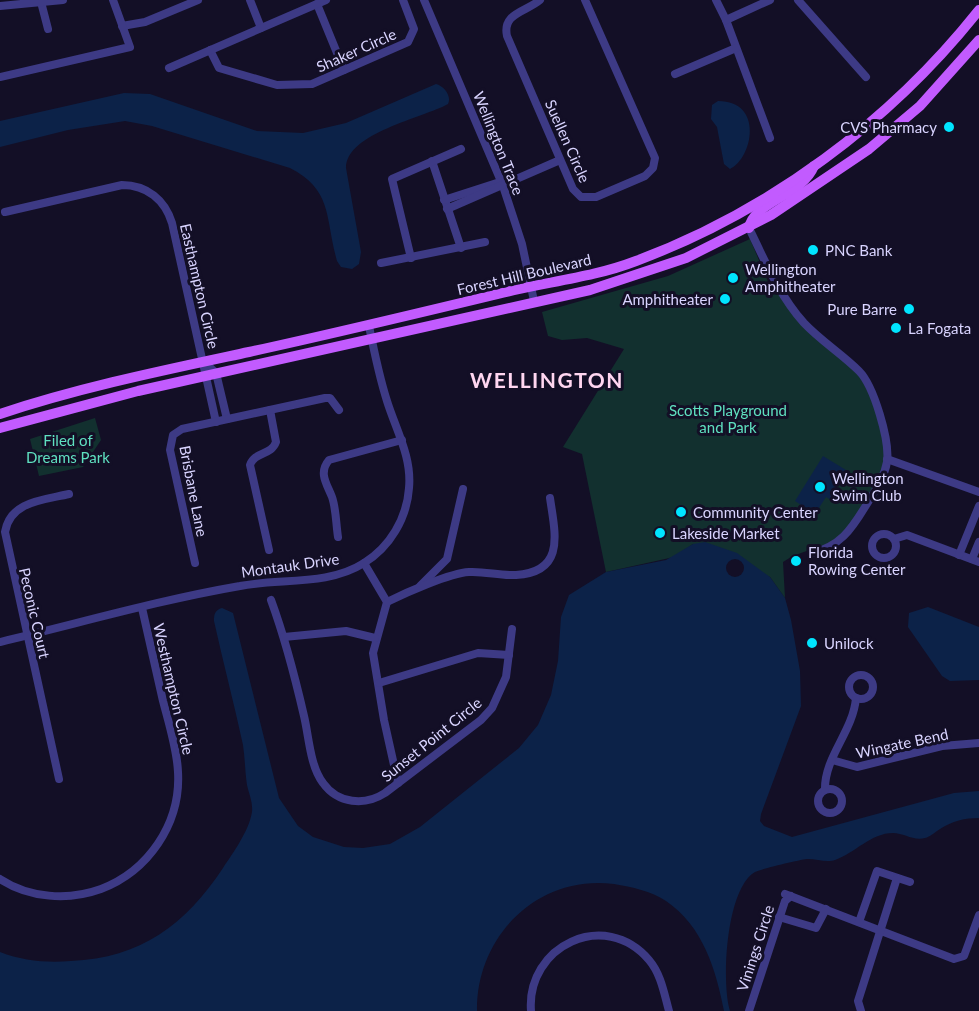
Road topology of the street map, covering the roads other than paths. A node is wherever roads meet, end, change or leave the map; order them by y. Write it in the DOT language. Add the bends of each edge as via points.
graph roads {
  1 [pos="63,0"];
  2 [pos="113,0"];
  3 [pos="198,0"];
  4 [pos="250,0"];
  5 [pos="326,0"];
  6 [pos="403,0"];
  7 [pos="424,0"];
  8 [pos="540,0"];
  9 [pos="585,0"];
  10 [pos="716,0"];
  11 [pos="770,0"];
  12 [pos="798,0"];
  13 [pos="41,2"];
  14 [pos="317,4"];
  15 [pos="0,6"];
  16 [pos="979,10"];
  17 [pos="726,20"];
  18 [pos="122,26"];
  19 [pos="261,28"];
  20 [pos="48,29"];
  21 [pos="979,40"];
  22 [pos="736,48"];
  23 [pos="210,50"];
  24 [pos="169,68"];
  25 [pos="344,70"];
  26 [pos="675,74"];
  27 [pos="0,77"];
  28 [pos="866,77"];
  29 [pos="770,138"];
  30 [pos="461,149"];
  31 [pos="560,160"];
  32 [pos="432,161"];
  33 [pos="814,166"];
  34 [pos="502,183"];
  35 [pos="445,204"];
  36 [pos="5,212"];
  37 [pos="749,228"];
  38 [pos="485,242"];
  39 [pos="461,248"];
  40 [pos="411,258"];
  41 [pos="381,263"];
  42 [pos="530,286"];
  43 [pos="534,301"];
  44 [pos="369,326"];
  45 [pos="371,338"];
  46 [pos="204,362"];
  47 [pos="211,375"];
  48 [pos="270,410"];
  49 [pos="339,410"];
  50 [pos="0,414"];
  51 [pos="227,419"];
  52 [pos="216,422"];
  53 [pos="0,429"];
  54 [pos="402,441"];
  55 [pos="887,459"];
  56 [pos="463,489"];
  57 [pos="979,492"];
  58 [pos="69,494"];
  59 [pos="550,498"];
  60 [pos="979,506"];
  61 [pos="968,534"];
  62 [pos="338,537"];
  63 [pos="894,538"];
  64 [pos="979,540"];
  65 [pos="269,550"];
  66 [pos="812,553"];
  67 [pos="959,555"];
  68 [pos="975,561"];
  69 [pos="195,563"];
  70 [pos="364,563"];
  71 [pos="418,588"];
  72 [pos="271,600"];
  73 [pos="387,602"];
  74 [pos="142,608"];
  75 [pos="512,629"];
  76 [pos="27,635"];
  77 [pos="285,636"];
  78 [pos="375,638"];
  79 [pos="0,642"];
  80 [pos="509,655"];
  81 [pos="379,683"];
  82 [pos="856,698"];
  83 [pos="979,743"];
  84 [pos="832,760"];
  85 [pos="59,779"];
  86 [pos="398,783"];
  87 [pos="825,790"];
  88 [pos="897,878"];
  89 [pos="0,879"];
  90 [pos="910,882"];
  91 [pos="826,909"];
  92 [pos="979,915"];
  93 [pos="779,917"];
  94 [pos="859,922"];
  95 [pos="880,930"];
  96 [pos="531,1011"];
  97 [pos="669,1011"];
  98 [pos="749,1011"];
  99 [pos="861,1011"];
  1 -- 13 [label="street"];
  2 -- 18 [label="street"];
  3 -- 18 [label="street" via="144,22"];
  4 -- 19 [label="street"];
  5 -- 14 [label="street"];
  6 -- 25 [label="street, Shaker Circle" via="414,29 412,39"];
  7 -- 34 [label="street, Wellington Trace"];
  8 -- 31 [label="street, Suellen Circle" via="512,16 506,31"];
  9 -- 31 [label="street, Suellen Circle" via="655,163 645,176 586,198 573,189"];
  10 -- 17 [label="street"];
  11 -- 17 [label="street"];
  12 -- 28 [label="street"];
  13 -- 15 [label="street"];
  13 -- 20 [label="street"];
  14 -- 19 [label="street"];
  14 -- 25 [label="street"];
  16 -- 33 [label="main road, Forest Hill Boulevard" via="903,94"];
  17 -- 22 [label="street"];
  18 -- 27 [label="street" via="130,47"];
  19 -- 23 [label="street"];
  21 -- 37 [label="main road, Forest Hill Boulevard" via="920,106 869,149"];
  22 -- 26 [label="street"];
  22 -- 29 [label="street"];
  23 -- 24 [label="street"];
  23 -- 25 [label="street, Shaker Circle" via="219,68 277,85 312,84"];
  30 -- 32 [label="street"];
  31 -- 34 [label="street"];
  32 -- 35 [label="street"];
  32 -- 40 [label="street" via="392,179"];
  33 -- 37 [label="main road" via="801,185 758,212 750,220"];
  33 -- 42 [label="main road, Forest Hill Boulevard" via="727,221 645,258"];
  34 -- 35 [label="street"];
  34 -- 42 [label="street, Wellington Trace" via="522,244"];
  35 -- 39 [label="street"];
  36 -- 46 [label="street, Easthampton Circle" via="117,185 134,186 154,195 170,218"];
  37 -- 43 [label="main road, Forest Hill Boulevard" via="651,271 590,290"];
  37 -- 55 [label="street" via="781,292 803,322 861,372 872,390"];
  38 -- 39 [label="street"];
  39 -- 40 [label="street"];
  40 -- 41 [label="street"];
  42 -- 43 [label="street, Wellington Trace"];
  42 -- 44 [label="main road, Forest Hill Boulevard"];
  43 -- 45 [label="main road, Forest Hill Boulevard"];
  44 -- 45 [label="street, Montauk Drive"];
  44 -- 46 [label="main road, Forest Hill Boulevard"];
  45 -- 47 [label="main road, Forest Hill Boulevard"];
  45 -- 54 [label="street, Montauk Drive" via="387,403"];
  46 -- 47 [label="street"];
  46 -- 50 [label="main road, Forest Hill Boulevard" via="114,381"];
  47 -- 51 [label="street"];
  47 -- 52 [label="street"];
  47 -- 53 [label="main road, Forest Hill Boulevard" via="75,406"];
  48 -- 49 [label="street, Brisbane Lane" via="325,398 330,398"];
  48 -- 51 [label="street, Brisbane Lane"];
  48 -- 65 [label="street" via="276,442 271,451 256,456 250,465"];
  51 -- 52 [label="street, Brisbane Lane"];
  52 -- 69 [label="street, Brisbane Lane" via="177,431 169,445"];
  54 -- 62 [label="street" via="325,464"];
  54 -- 70 [label="street, Montauk Drive" via="410,477 405,509 392,537"];
  55 -- 57 [label="street"];
  55 -- 66 [label="street" via="882,480 852,529 842,541"];
  56 -- 71 [label="street" via="447,559"];
  58 -- 76 [label="street, Peconic Court" via="23,506 14,512 6,527 5,543"];
  59 -- 71 [label="street" via="555,548 542,567 517,575 468,572"];
  60 -- 61 [label="street"];
  61 -- 64 [label="street"];
  61 -- 67 [label="street"];
  63 -- 67 [label="street" via="907,535"];
  64 -- 68 [label="street"];
  67 -- 68 [label="street"];
  70 -- 73 [label="street"];
  70 -- 74 [label="street, Montauk Drive" via="328,577 238,586"];
  71 -- 73 [label="street"];
  72 -- 77 [label="street, Sunset Point Circle"];
  73 -- 78 [label="street"];
  74 -- 76 [label="street, Montauk Drive"];
  74 -- 89 [label="street, Westhampton Circle" via="178,772 176,800 165,832 134,871 92,892 45,895"];
  75 -- 80 [label="street, Sunset Point Circle"];
  76 -- 79 [label="street, Montauk Drive"];
  76 -- 85 [label="street, Peconic Court"];
  77 -- 78 [label="street" via="346,631"];
  77 -- 86 [label="street, Sunset Point Circle" via="316,769 323,784 339,797 360,802 376,798"];
  78 -- 81 [label="street" via="373,653"];
  80 -- 81 [label="street" via="478,653"];
  80 -- 86 [label="street, Sunset Point Circle" via="503,688 489,712"];
  81 -- 86 [label="street"];
  82 -- 84 [label="street" via="848,732"];
  83 -- 84 [label="street, Wingate Bend" via="942,746 857,767"];
  84 -- 87 [label="street"];
  88 -- 90 [label="street"];
  88 -- 94 [label="street" via="877,872"];
  88 -- 95 [label="street"];
  91 -- 93 [label="street" via="816,928"];
  91 -- 93 [label="street, Vinings Circle" via="788,895"];
  91 -- 94 [label="street, Vinings Circle"];
  92 -- 95 [label="street, Vinings Circle" via="959,960"];
  93 -- 98 [label="street, Vinings Circle"];
  94 -- 95 [label="street, Vinings Circle"];
  95 -- 99 [label="street" via="858,1001"];
  96 -- 97 [label="street" via="534,982 550,955 577,939 598,936 626,942 648,958 659,976"];
}
